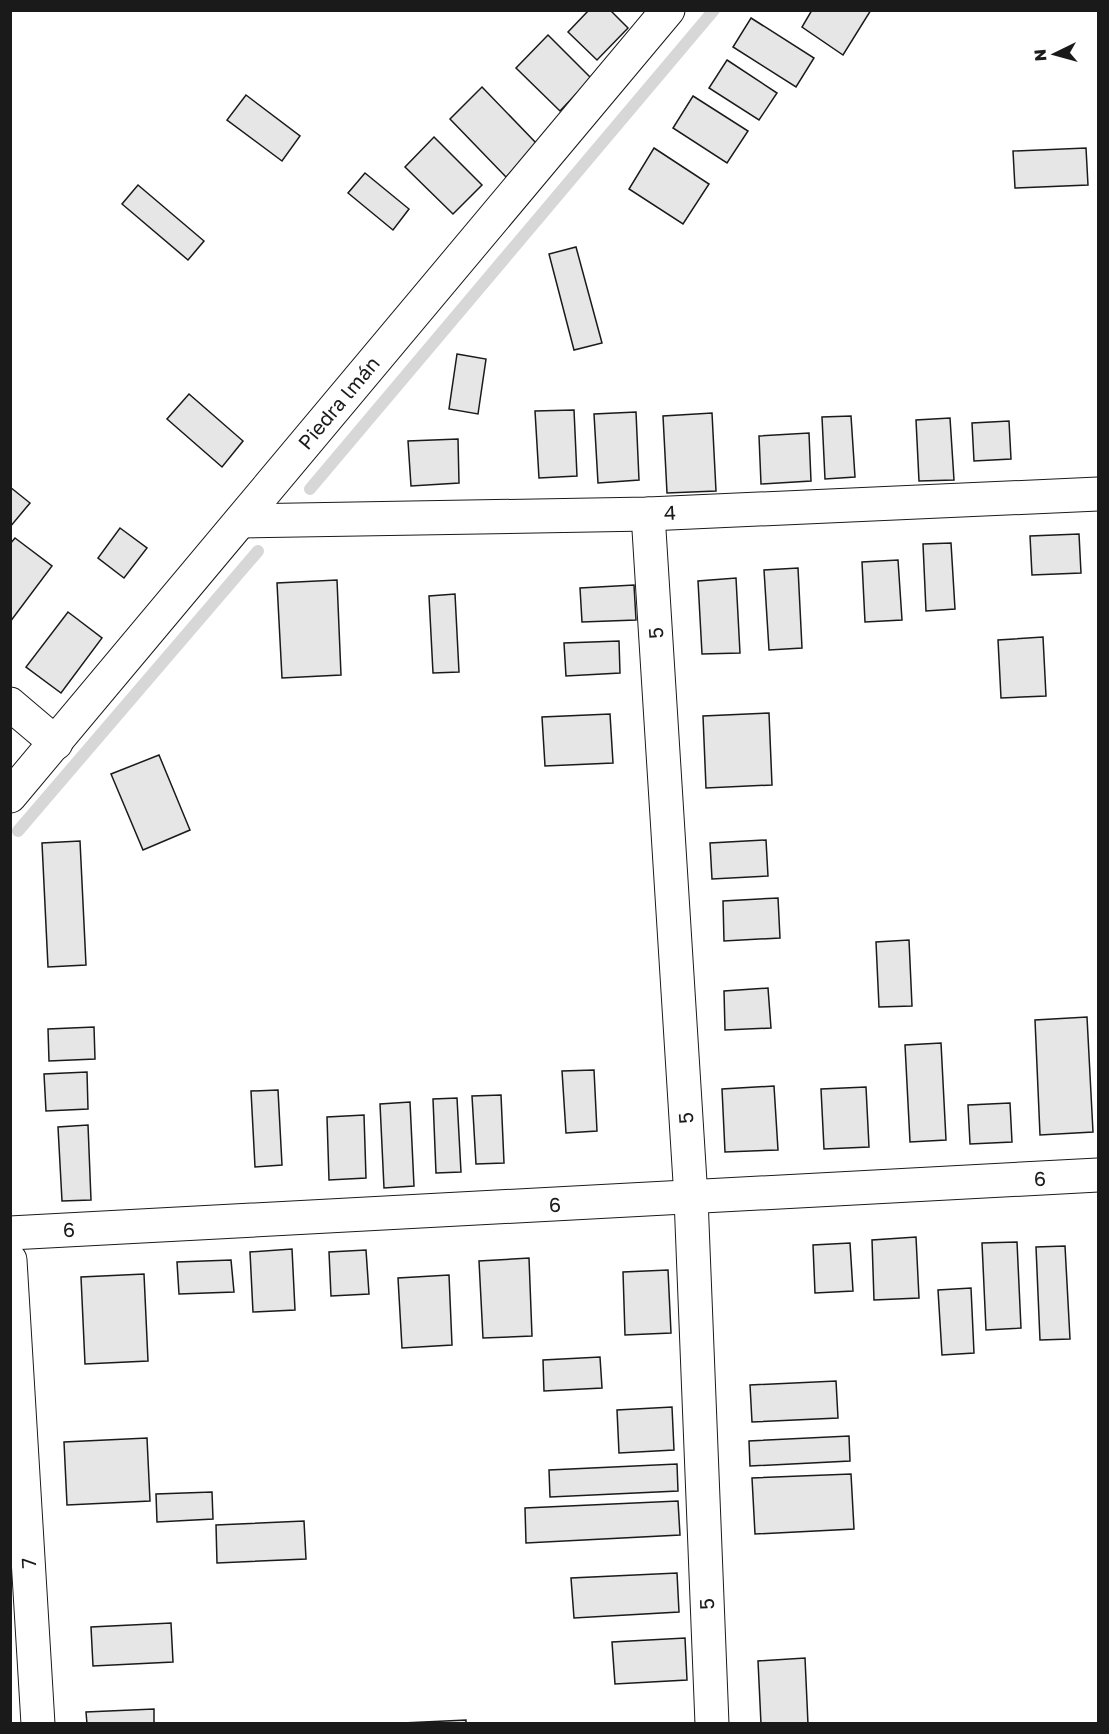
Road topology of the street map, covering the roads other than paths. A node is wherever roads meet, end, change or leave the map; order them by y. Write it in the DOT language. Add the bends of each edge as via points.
graph roads {
  1 [pos="668,10"];
  2 [pos="1098,494"];
  3 [pos="648,514"];
  4 [pos="241,521"];
  5 [pos="10,704"];
  6 [pos="56,743"];
  7 [pos="10,796"];
  8 [pos="1098,1176"];
  9 [pos="691,1198"];
  10 [pos="10,1233"];
  11 [pos="10,1260"];
  12 [pos="38,1724"];
  13 [pos="711,1724"];
  1 -- 4 [label="street, Piedra lmán"];
  2 -- 3 [label="street, 4"];
  3 -- 4 [label="street, 4"];
  3 -- 9 [label="street, 5"];
  4 -- 6 [label="street, Piedra lmán"];
  5 -- 6 [label="street"];
  6 -- 7 [label="street, Piedra lmán"];
  8 -- 9 [label="street, 6"];
  9 -- 10 [label="street, 6"];
  9 -- 13 [label="street, 5"];
  11 -- 12 [label="street, 7"];
}
